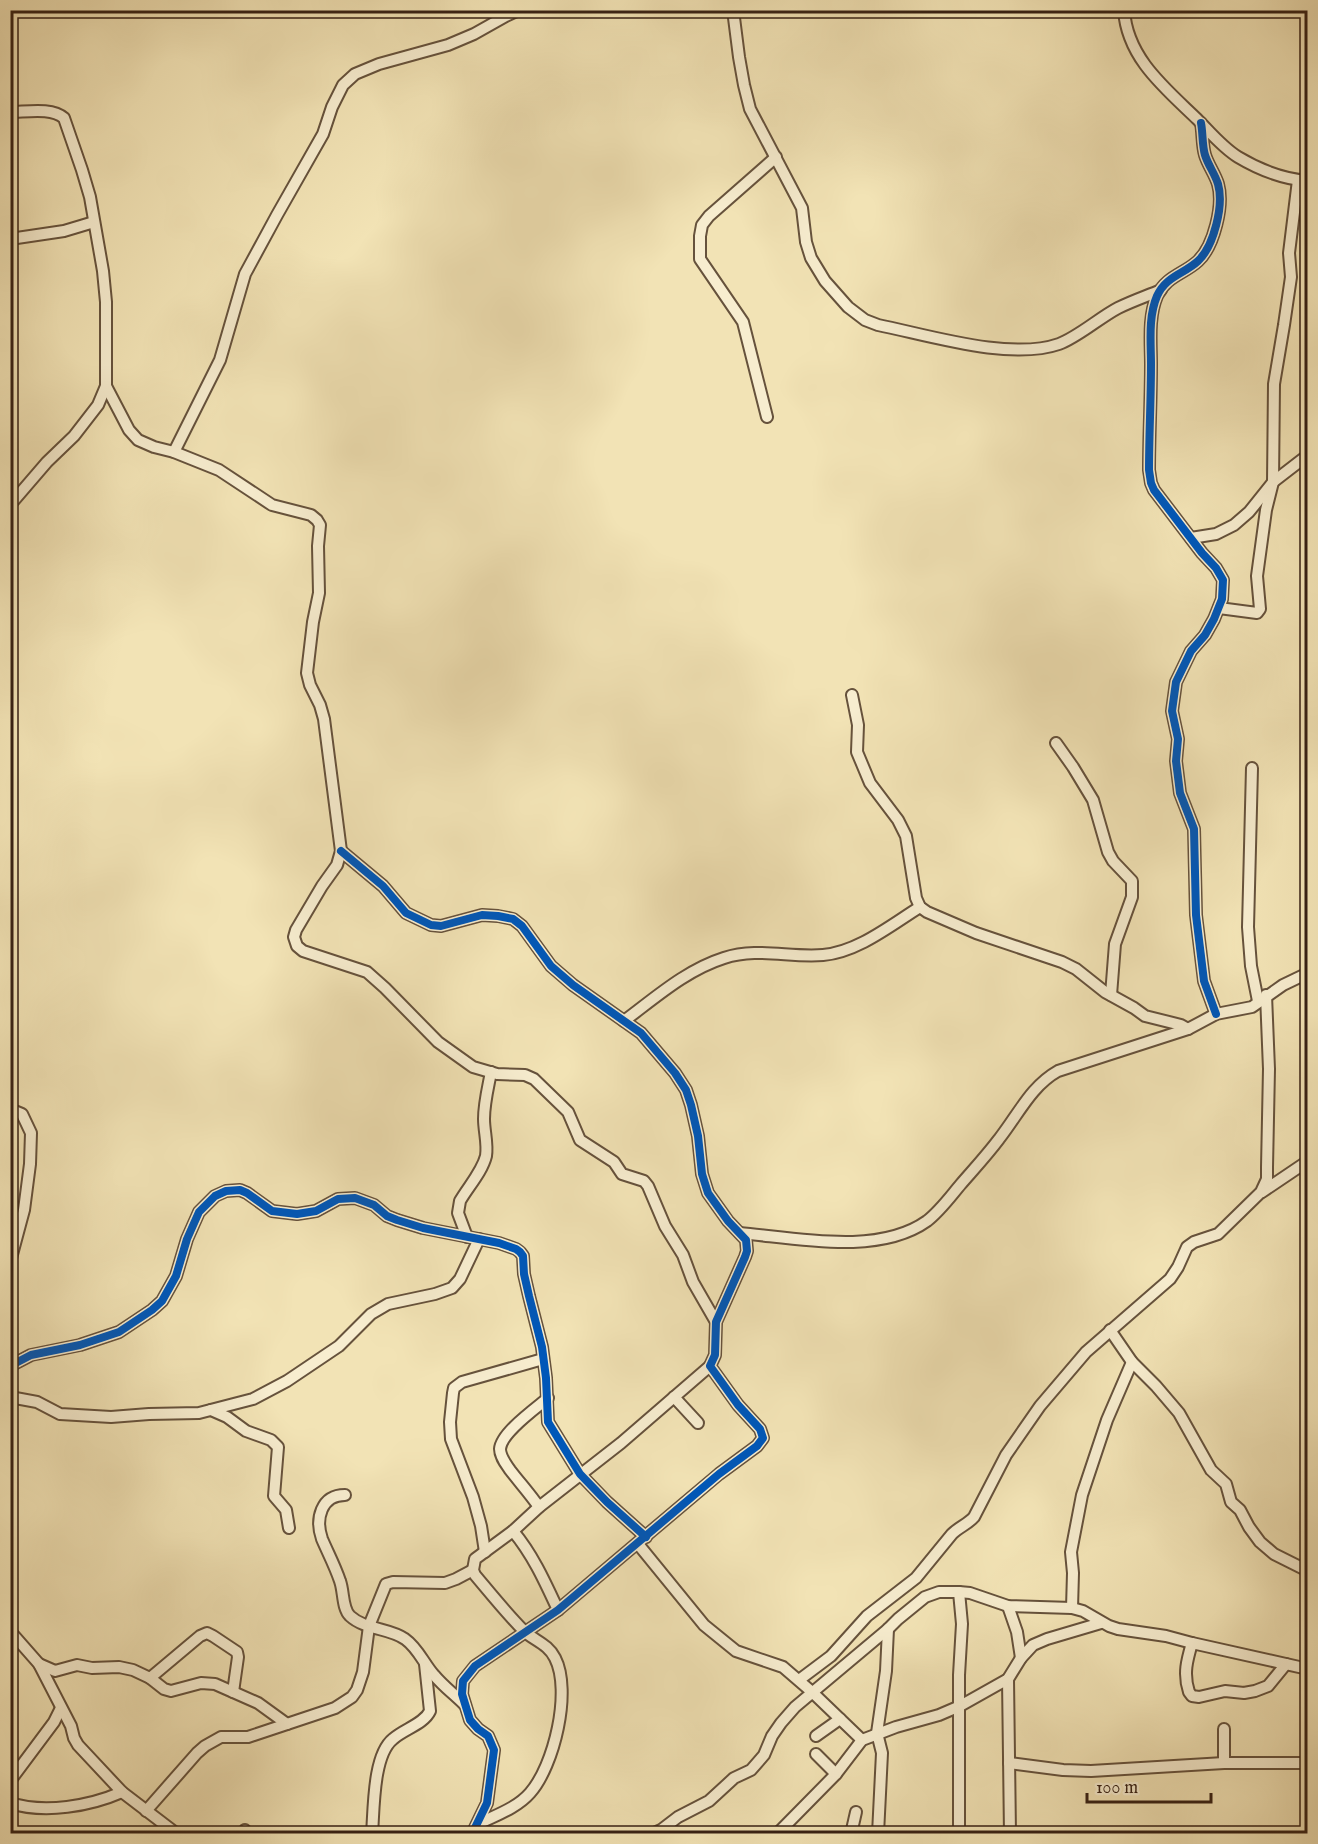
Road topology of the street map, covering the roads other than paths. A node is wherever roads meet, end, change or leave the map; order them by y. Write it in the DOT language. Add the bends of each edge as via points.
graph roads {
  1 [pos="519,10"];
  2 [pos="733,10"];
  3 [pos="1124,10"];
  4 [pos="10,112"];
  5 [pos="1201,123"];
  6 [pos="776,157"];
  7 [pos="1303,181"];
  8 [pos="94,222"];
  9 [pos="10,239"];
  10 [pos="1161,290"];
  11 [pos="106,386"];
  12 [pos="767,417"];
  13 [pos="174,452"];
  14 [pos="1308,455"];
  15 [pos="1273,482"];
  16 [pos="10,505"];
  17 [pos="1191,538"];
  18 [pos="1219,608"];
  19 [pos="852,695"];
  20 [pos="1056,742"];
  21 [pos="1252,768"];
  22 [pos="341,850"];
  23 [pos="920,907"];
  24 [pos="1308,973"];
  25 [pos="1111,995"];
  26 [pos="1262,998"];
  27 [pos="1216,1014"];
  28 [pos="624,1021"];
  29 [pos="1188,1029"];
  30 [pos="491,1072"];
  31 [pos="10,1110"];
  32 [pos="1308,1161"];
  33 [pos="1261,1192"];
  34 [pos="740,1233"];
  35 [pos="473,1238"];
  36 [pos="10,1262"];
  37 [pos="716,1323"];
  38 [pos="1110,1330"];
  39 [pos="543,1359"];
  40 [pos="1132,1362"];
  41 [pos="10,1366"];
  42 [pos="710,1366"];
  43 [pos="10,1397"];
  44 [pos="674,1397"];
  45 [pos="548,1398"];
  46 [pos="211,1410"];
  47 [pos="698,1423"];
  48 [pos="580,1474"];
  49 [pos="345,1495"];
  50 [pos="539,1507"];
  51 [pos="290,1528"];
  52 [pos="513,1531"];
  53 [pos="642,1540"];
  54 [pos="484,1552"];
  55 [pos="473,1570"];
  56 [pos="1308,1571"];
  57 [pos="959,1592"];
  58 [pos="1008,1606"];
  59 [pos="1072,1608"];
  60 [pos="558,1610"];
  61 [pos="1101,1623"];
  62 [pos="369,1626"];
  63 [pos="888,1629"];
  64 [pos="10,1631"];
  65 [pos="526,1633"];
  66 [pos="1192,1643"];
  67 [pos="1020,1658"];
  68 [pos="39,1664"];
  69 [pos="425,1664"];
  70 [pos="1286,1664"];
  71 [pos="1308,1669"];
  72 [pos="150,1678"];
  73 [pos="1008,1679"];
  74 [pos="799,1680"];
  75 [pos="233,1692"];
  76 [pos="812,1692"];
  77 [pos="465,1704"];
  78 [pos="960,1706"];
  79 [pos="61,1708"];
  80 [pos="840,1719"];
  81 [pos="287,1724"];
  82 [pos="1224,1729"];
  83 [pos="877,1733"];
  84 [pos="816,1736"];
  85 [pos="862,1740"];
  86 [pos="816,1754"];
  87 [pos="1009,1763"];
  88 [pos="1224,1763"];
  89 [pos="1308,1763"];
  90 [pos="836,1774"];
  91 [pos="10,1781"];
  92 [pos="122,1792"];
  93 [pos="10,1803"];
  94 [pos="146,1811"];
  95 [pos="856,1812"];
  96 [pos="475,1829"];
  97 [pos="177,1833"];
  98 [pos="372,1833"];
  99 [pos="652,1833"];
  100 [pos="777,1833"];
  101 [pos="851,1833"];
  102 [pos="878,1833"];
  103 [pos="959,1833"];
  104 [pos="1010,1833"];
  1 -- 13 [label="street" via="448,45 355,74 343,85 323,134 245,274 220,360"];
  2 -- 6 [label="street" via="750,109"];
  3 -- 5 [label="street" via="1134,50 1163,87"];
  4 -- 8 [label="street" via="59,113 64,118"];
  5 -- 7 [label="street" via="1236,156"];
  5 -- 10 [label="street" via="1206,158 1218,184 1221,205 1208,248 1198,261"];
  6 -- 10 [label="street" via="802,208 811,258 848,307 878,325 993,348 1046,348 1062,343 1118,308"];
  6 -- 12 [label="street" via="709,216 700,237 700,259 743,322"];
  7 -- 15 [label="street" via="1289,253 1291,277 1274,384"];
  8 -- 9 [label="street"];
  8 -- 11 [label="street" via="106,302"];
  10 -- 17 [label="street" via="1154,308 1151,339 1150,478 1154,490"];
  11 -- 13 [label="street" via="138,440"];
  11 -- 16 [label="street" via="98,405 74,436"];
  13 -- 22 [label="street" via="219,470 273,505 311,515 320,525 319,593 307,673 324,719"];
  14 -- 15 [label="street"];
  15 -- 17 [label="street" via="1234,525 1216,534"];
  15 -- 18 [label="street" via="1258,566 1259,612"];
  17 -- 18 [label="street" via="1222,575"];
  18 -- 27 [label="street" via="1182,668 1172,711 1178,739 1176,772 1181,800 1194,829 1196,915 1204,981"];
  19 -- 23 [label="street" via="858,725 857,752 870,783 906,836"];
  20 -- 25 [label="street" via="1093,800 1108,852 1132,881 1131,897 1115,944"];
  21 -- 26 [label="street" via="1248,927 1251,966"];
  22 -- 28 [label="street" via="383,886 406,913 431,925 482,915 513,920 522,926 551,966"];
  22 -- 30 [label="street" via="337,865 296,930 297,946 367,972 438,1042 473,1067"];
  23 -- 25 [label="street" via="976,933 1062,962"];
  23 -- 28 [label="street" via="849,950 821,956 747,952 695,969"];
  24 -- 26 [label="street"];
  25 -- 29 [label="street" via="1145,1016"];
  26 -- 27 [label="street" via="1252,1007"];
  26 -- 33 [label="street" via="1269,1069 1267,1179"];
  27 -- 29 [label="street"];
  28 -- 34 [label="street" via="641,1033 686,1090 708,1193"];
  29 -- 34 [label="street" via="1045,1078 982,1162 937,1212 907,1232 889,1238 845,1242"];
  30 -- 35 [label="street" via="485,1100 486,1158 458,1207"];
  30 -- 37 [label="street" via="534,1079 568,1112 584,1144 609,1158 622,1174 644,1181"];
  31 -- 36 [label="street" via="22,1114 31,1132 31,1144 24,1210"];
  32 -- 33 [label="street"];
  33 -- 38 [label="street" via="1218,1234 1188,1246 1170,1279"];
  34 -- 37 [label="street" via="746,1240 747,1251"];
  35 -- 39 [label="street" via="516,1249 523,1256"];
  35 -- 41 [label="street" via="397,1220 355,1198 338,1199 316,1211 297,1214 272,1211 240,1190 226,1191 199,1212 176,1276 162,1302 119,1332 31,1355"];
  35 -- 46 [label="street" via="460,1279 452,1288 388,1304 371,1314 339,1346 287,1381 253,1399"];
  37 -- 42 [label="street" via="715,1355"];
  38 -- 40 [label="street"];
  38 -- 74 [label="street" via="1071,1368 1019,1434 970,1522 952,1534 916,1578 867,1616 831,1656"];
  39 -- 45 [label="street"];
  39 -- 54 [label="street" via="462,1382 453,1390 452,1445 468,1480"];
  40 -- 56 [label="street" via="1179,1413 1211,1470 1226,1484 1231,1502 1260,1542 1274,1554"];
  40 -- 59 [label="street" via="1082,1495 1071,1552"];
  42 -- 44 [label="street"];
  42 -- 53 [label="street" via="763,1438"];
  43 -- 46 [label="street" via="37,1402 72,1416"];
  44 -- 47 [label="street"];
  44 -- 48 [label="street"];
  45 -- 48 [label="street" via="548,1422"];
  45 -- 50 [label="street" via="506,1436 500,1450 510,1470"];
  46 -- 51 [label="street" via="278,1447 274,1496 286,1510"];
  48 -- 50 [label="street"];
  48 -- 53 [label="street"];
  49 -- 62 [label="street" via="327,1500 322,1506 320,1530 341,1583 348,1614"];
  50 -- 52 [label="street"];
  52 -- 54 [label="street"];
  52 -- 60 [label="street" via="538,1567"];
  53 -- 60 [label="street"];
  53 -- 74 [label="street" via="704,1625 736,1651 783,1667"];
  54 -- 55 [label="street" via="475,1559"];
  55 -- 62 [label="street" via="445,1583 386,1584"];
  55 -- 65 [label="street"];
  57 -- 58 [label="street"];
  57 -- 63 [label="street" via="925,1597"];
  57 -- 78 [label="street"];
  58 -- 59 [label="street"];
  58 -- 67 [label="street"];
  59 -- 61 [label="street"];
  60 -- 65 [label="street"];
  61 -- 66 [label="street"];
  61 -- 67 [label="street" via="1033,1645"];
  62 -- 69 [label="street" via="404,1638"];
  62 -- 81 [label="street" via="357,1690 335,1708"];
  63 -- 76 [label="street"];
  63 -- 83 [label="street"];
  64 -- 68 [label="street"];
  65 -- 77 [label="street" via="467,1674 461,1687"];
  65 -- 96 [label="street" via="546,1645 558,1663 562,1708 555,1742 530,1794"];
  66 -- 70 [label="street"];
  66 -- 70 [label="street" via="1185,1673 1189,1692 1195,1697 1260,1690"];
  67 -- 73 [label="street"];
  68 -- 72 [label="street" via="55,1671 77,1665 119,1667"];
  68 -- 79 [label="street"];
  69 -- 77 [label="street"];
  69 -- 98 [label="street" via="430,1711 391,1740 382,1753"];
  70 -- 71 [label="street"];
  72 -- 75 [label="street" via="165,1689 207,1682"];
  72 -- 75 [label="street" via="207,1633 237,1652"];
  73 -- 78 [label="street"];
  73 -- 87 [label="street"];
  74 -- 76 [label="street"];
  75 -- 81 [label="street" via="258,1703"];
  76 -- 80 [label="street"];
  76 -- 99 [label="street" via="781,1723 751,1770 734,1778 710,1801"];
  77 -- 96 [label="street" via="470,1720 490,1739 494,1750 487,1803"];
  78 -- 83 [label="street"];
  78 -- 103 [label="street"];
  79 -- 91 [label="street"];
  79 -- 92 [label="street" via="78,1745"];
  80 -- 84 [label="street"];
  80 -- 85 [label="street"];
  81 -- 94 [label="street" via="248,1737 214,1740"];
  82 -- 88 [label="street"];
  83 -- 85 [label="street"];
  83 -- 102 [label="street" via="882,1753"];
  85 -- 90 [label="street"];
  86 -- 90 [label="street"];
  87 -- 88 [label="street" via="1091,1771"];
  87 -- 104 [label="street"];
  88 -- 89 [label="street"];
  90 -- 100 [label="street"];
  92 -- 93 [label="street" via="76,1805 32,1808"];
  92 -- 94 [label="street"];
  94 -- 97 [label="street"];
  95 -- 101 [label="street"];
}
